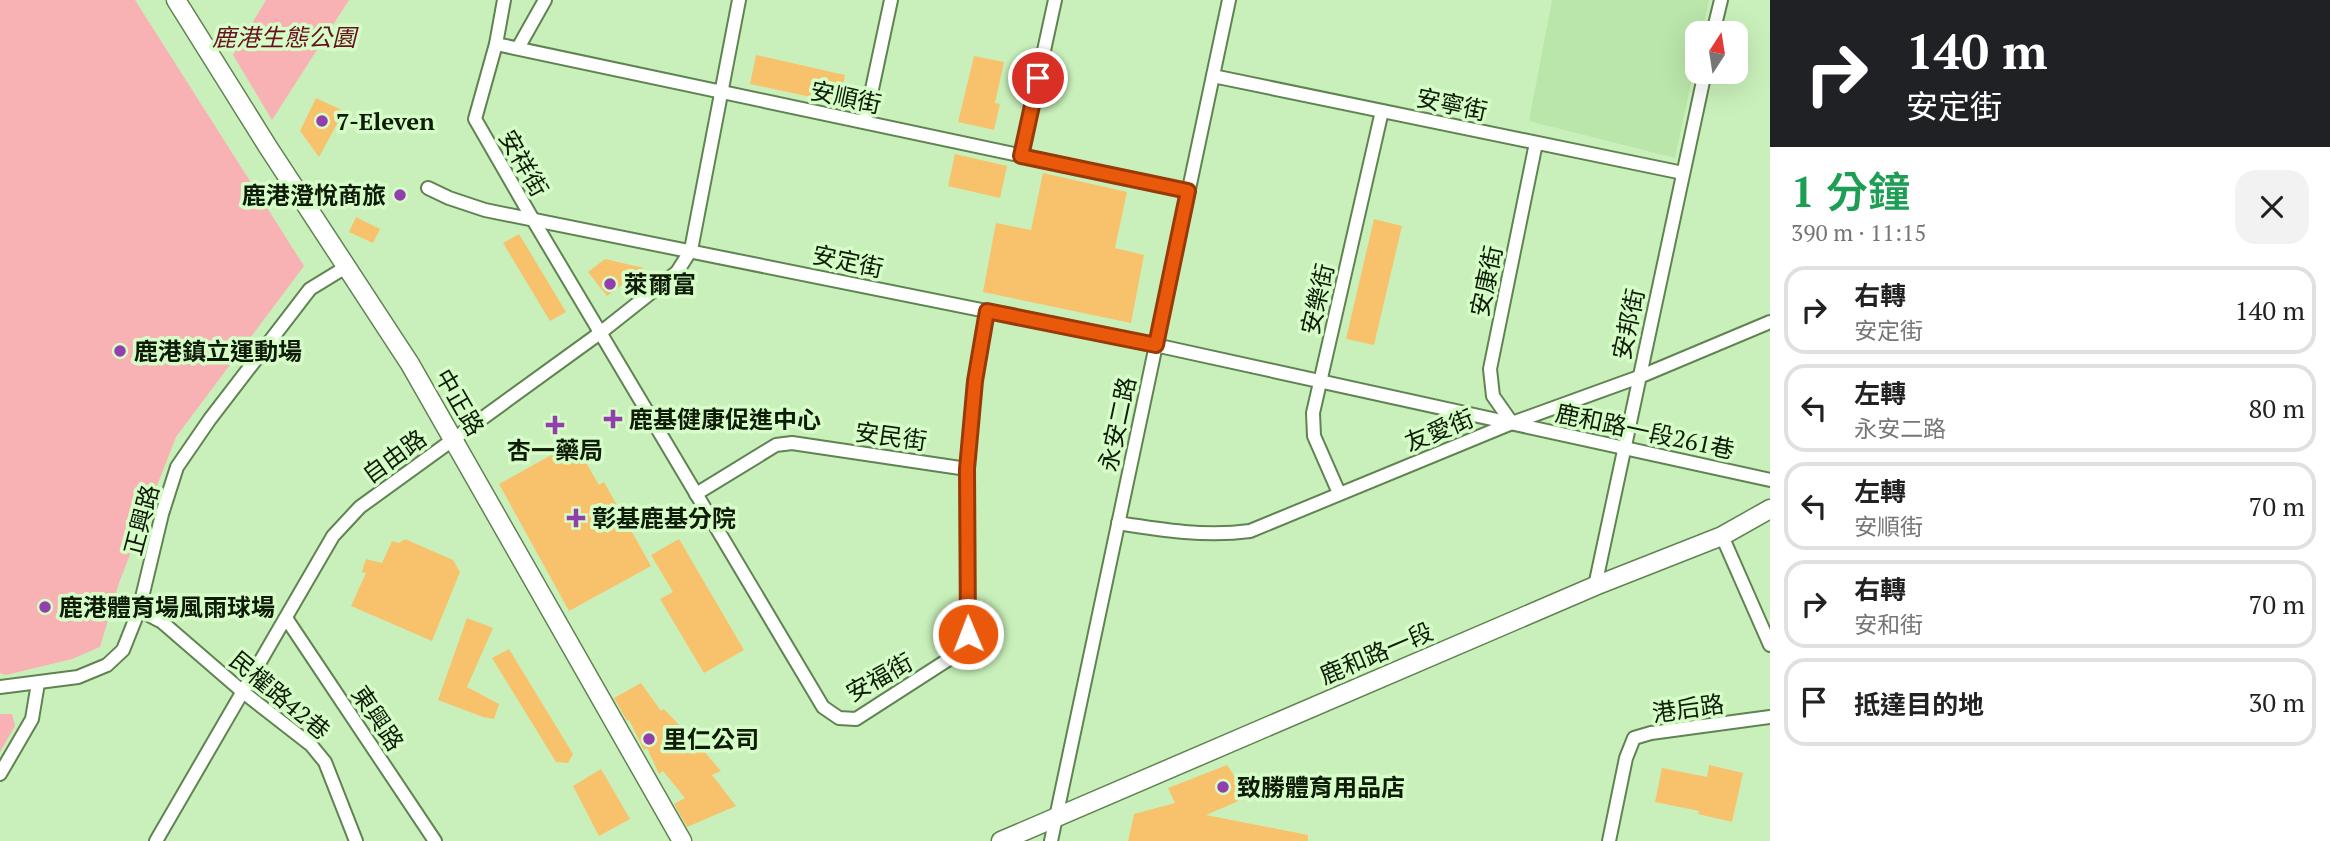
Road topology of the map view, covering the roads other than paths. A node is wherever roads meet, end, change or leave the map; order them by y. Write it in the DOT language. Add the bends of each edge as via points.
graph roads {
  1 [pos="176,0"];
  2 [pos="504,0"];
  3 [pos="545,0"];
  4 [pos="739,0"];
  5 [pos="891,0"];
  6 [pos="1055,0"];
  7 [pos="1228,0"];
  8 [pos="1721,0"];
  9 [pos="1716,21"];
  10 [pos="496,44"];
  11 [pos="518,48"];
  12 [pos="1213,76"];
  13 [pos="1702,84"];
  14 [pos="720,91"];
  15 [pos="1382,111"];
  16 [pos="865,122"];
  17 [pos="1536,143"];
  18 [pos="1021,156"];
  19 [pos="1683,173"];
  20 [pos="428,188"];
  21 [pos="1188,191"];
  22 [pos="531,218"];
  23 [pos="691,250"];
  24 [pos="346,267"];
  25 [pos="987,311"];
  26 [pos="1770,322"];
  27 [pos="600,333"];
  28 [pos="1156,345"];
  29 [pos="1639,377"];
  30 [pos="1319,381"];
  31 [pos="1511,423"];
  32 [pos="453,440"];
  33 [pos="1624,448"];
  34 [pos="967,469"];
  35 [pos="1770,480"];
  36 [pos="696,494"];
  37 [pos="1339,494"];
  38 [pos="1770,509"];
  39 [pos="1118,523"];
  40 [pos="1722,536"];
  41 [pos="1595,586"];
  42 [pos="139,610"];
  43 [pos="286,618"];
  44 [pos="1770,645"];
  45 [pos="38,683"];
  46 [pos="0,687"];
  47 [pos="243,692"];
  48 [pos="1770,717"];
  49 [pos="0,774"];
  50 [pos="1056,817"];
  51 [pos="156,841"];
  52 [pos="356,841"];
  53 [pos="435,841"];
  54 [pos="682,841"];
  55 [pos="1000,841"];
  56 [pos="1051,841"];
  57 [pos="1609,841"];
  1 -- 24 [label="main road, 中正路"];
  2 -- 10 [label="street, 安祥街"];
  3 -- 11 [label="street"];
  4 -- 14 [label="street, 自由路"];
  5 -- 16 [label="street"];
  6 -- 18 [label="street"];
  7 -- 12 [label="street, 永安二路"];
  8 -- 9 [label="street"];
  10 -- 11 [label="street, 安順街"];
  10 -- 22 [label="street, 安祥街" via="475,119"];
  11 -- 14 [label="street, 安順街"];
  12 -- 15 [label="street, 安寧街"];
  12 -- 21 [label="street, 永安二路"];
  13 -- 19 [label="street, 安邦街"];
  14 -- 16 [label="street, 安順街"];
  14 -- 23 [label="street, 自由路"];
  15 -- 17 [label="street, 安寧街"];
  15 -- 30 [label="street, 安樂街"];
  16 -- 18 [label="street, 安順街"];
  17 -- 19 [label="street, 安寧街"];
  17 -- 31 [label="street, 安康街" via="1490,369 1493,396"];
  18 -- 21 [label="street, 安順街"];
  19 -- 29 [label="street, 安邦街"];
  20 -- 22 [label="street, 安定街" via="485,210"];
  21 -- 28 [label="street, 永安二路"];
  22 -- 23 [label="street, 安定街"];
  22 -- 27 [label="street, 安祥街"];
  23 -- 25 [label="street, 安定街"];
  23 -- 27 [label="street, 自由路" via="677,272"];
  24 -- 32 [label="main road, 中正路"];
  24 -- 42 [label="street, 正興路" via="310,289 177,467"];
  25 -- 28 [label="street, 安定街"];
  25 -- 34 [label="street, 安福街"];
  26 -- 29 [label="street, 友愛街"];
  27 -- 32 [label="street, 自由路"];
  27 -- 36 [label="street, 安福街"];
  28 -- 30 [label="street, 安定街"];
  28 -- 39 [label="street, 永安二路"];
  29 -- 31 [label="street, 友愛街"];
  29 -- 33 [label="street, 安邦街"];
  30 -- 31 [label="street, 鹿和路一段261巷"];
  30 -- 37 [label="street, 安樂街" via="1314,436"];
  31 -- 33 [label="street, 鹿和路一段261巷"];
  31 -- 37 [label="street, 友愛街"];
  32 -- 43 [label="street, 自由路" via="360,507 333,536"];
  32 -- 54 [label="main road, 中正路"];
  33 -- 35 [label="street, 鹿和路一段261巷"];
  33 -- 41 [label="street, 安邦街"];
  34 -- 36 [label="street, 安民街" via="792,443 776,445"];
  34 -- 36 [label="street, 安福街" via="968,634 960,652 856,719 839,718 822,707"];
  37 -- 39 [label="street, 友愛街" via="1250,531 1192,534"];
  38 -- 40 [label="main road, 鹿和路一段"];
  39 -- 50 [label="street, 永安二路"];
  40 -- 41 [label="main road, 鹿和路一段"];
  40 -- 44 [label="street"];
  41 -- 50 [label="main road, 鹿和路一段"];
  42 -- 45 [label="street, 正興路" via="123,650 107,664 78,677"];
  42 -- 47 [label="street, 民權路42巷" via="162,622"];
  43 -- 47 [label="street, 自由路"];
  43 -- 53 [label="street, 東興路"];
  45 -- 46 [label="street, 正興路"];
  45 -- 49 [label="street" via="32,719"];
  47 -- 51 [label="street, 自由路"];
  47 -- 52 [label="street, 民權路42巷" via="312,745 325,762"];
  48 -- 57 [label="street, 港后路" via="1634,738"];
  50 -- 55 [label="main road, 鹿和路一段"];
  50 -- 56 [label="street, 永安二路"];
}
